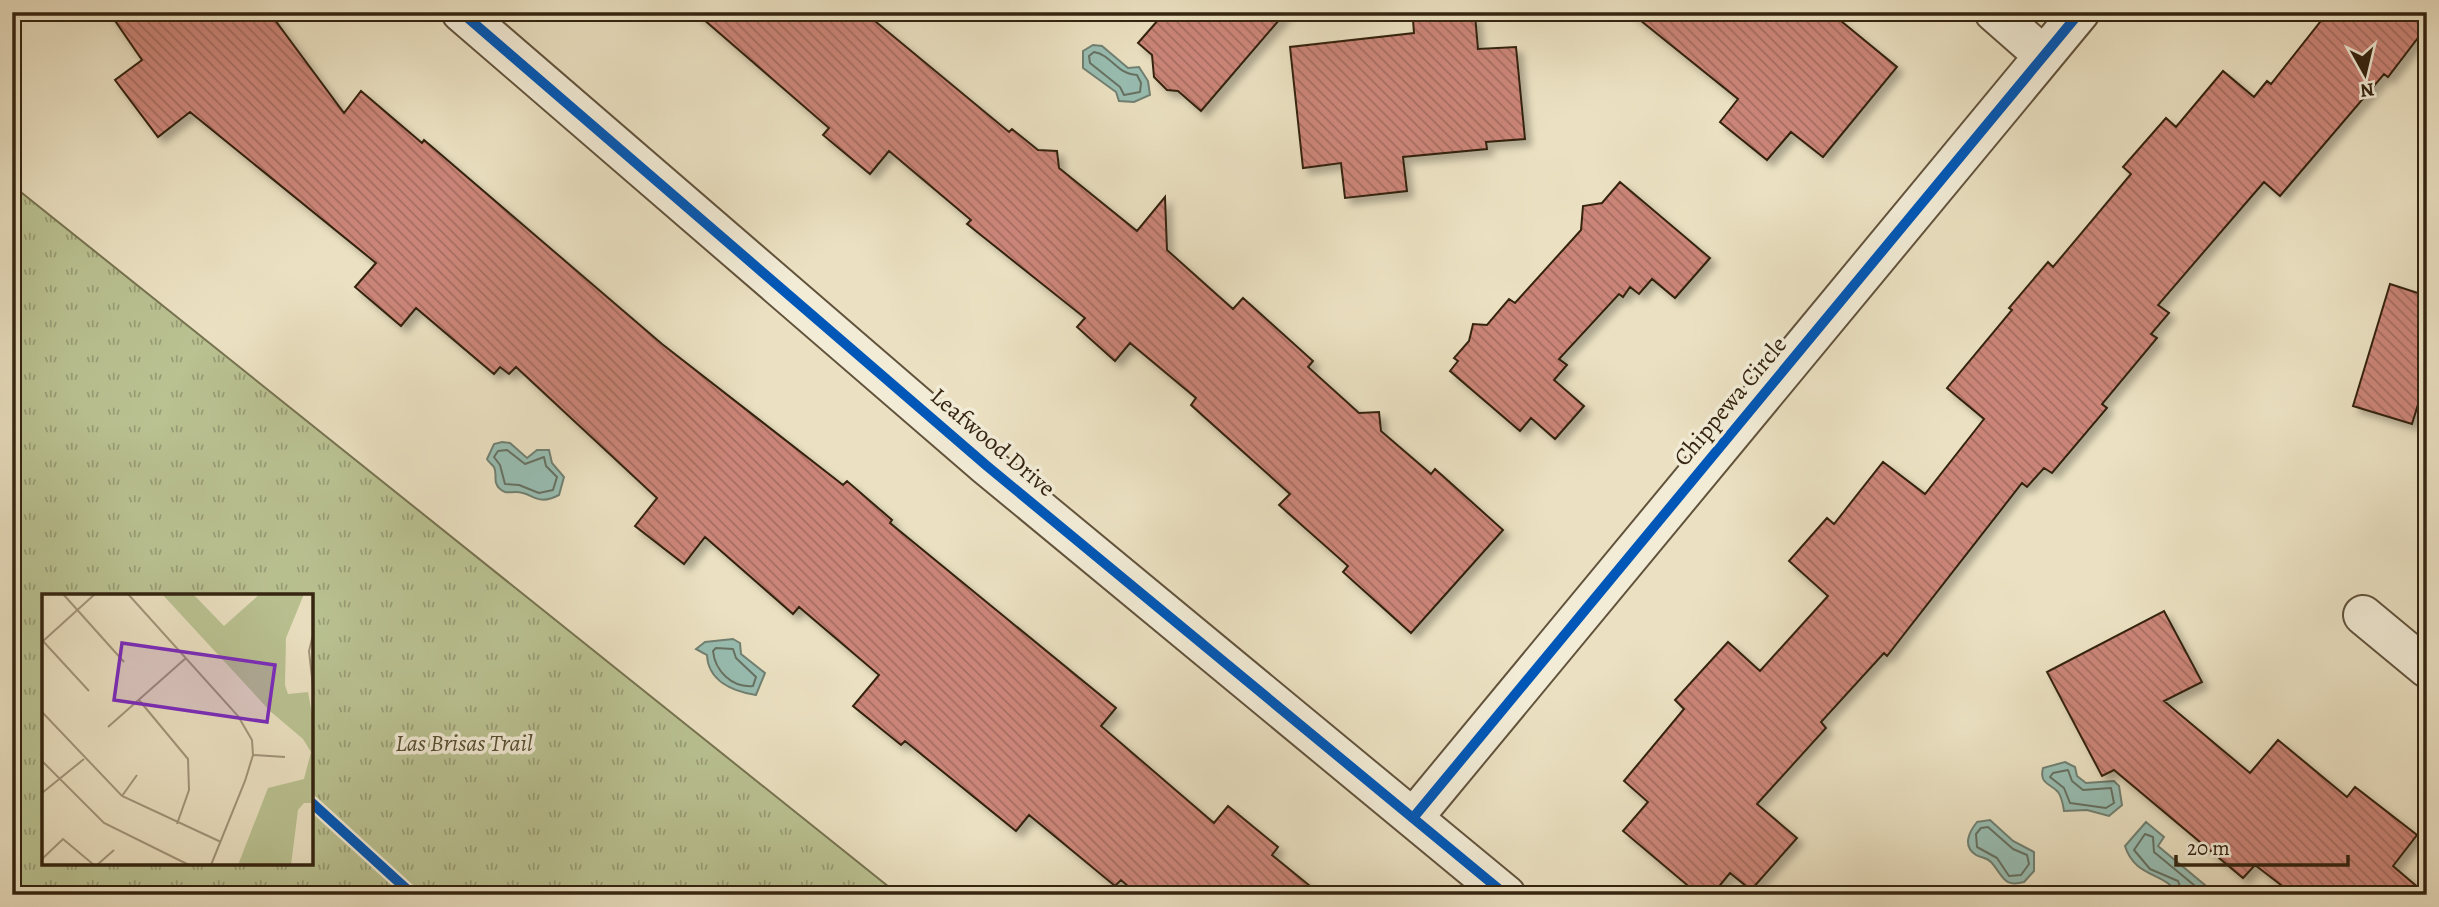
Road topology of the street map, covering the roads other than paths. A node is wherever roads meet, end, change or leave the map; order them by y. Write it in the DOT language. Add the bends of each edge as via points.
graph roads {
  1 [pos="461,12"];
  2 [pos="1994,12"];
  3 [pos="2080,12"];
  4 [pos="2043,55"];
  5 [pos="2363,615"];
  6 [pos="2427,668"];
  7 [pos="1413,818"];
  8 [pos="1506,895"];
  1 -- 7 [label="street, Leafwood Drive" via="987,466"];
  2 -- 4 [label="street"];
  3 -- 4 [label="street, Chippewa Circle"];
  4 -- 7 [label="street, Chippewa Circle"];
  5 -- 6 [label="street"];
  7 -- 8 [label="street, Leafwood Drive"];
}
